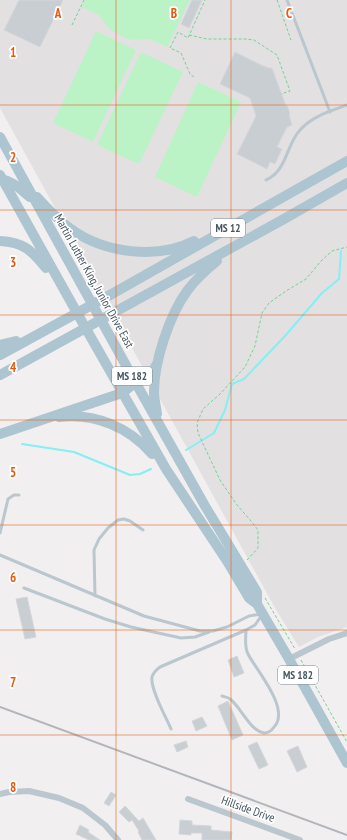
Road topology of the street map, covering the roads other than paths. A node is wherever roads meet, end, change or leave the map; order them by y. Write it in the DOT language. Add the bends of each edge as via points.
graph roads {
  1 [pos="287,0"];
  2 [pos="347,105"];
  3 [pos="330,112"];
  4 [pos="0,138"];
  5 [pos="347,161"];
  6 [pos="1,178"];
  7 [pos="266,180"];
  8 [pos="26,183"];
  9 [pos="347,183"];
  10 [pos="36,202"];
  11 [pos="284,219"];
  12 [pos="241,220"];
  13 [pos="0,241"];
  14 [pos="60,283"];
  15 [pos="39,333"];
  16 [pos="0,345"];
  17 [pos="0,355"];
  18 [pos="158,362"];
  19 [pos="0,375"];
  20 [pos="136,383"];
  21 [pos="122,393"];
  22 [pos="44,419"];
  23 [pos="158,421"];
  24 [pos="0,434"];
  25 [pos="166,469"];
  26 [pos="19,496"];
  27 [pos="143,530"];
  28 [pos="0,533"];
  29 [pos="0,556"];
  30 [pos="24,588"];
  31 [pos="95,596"];
  32 [pos="257,604"];
  33 [pos="263,614"];
  34 [pos="246,630"];
  35 [pos="213,631"];
  36 [pos="347,633"];
  37 [pos="289,659"];
  38 [pos="222,696"];
  39 [pos="171,728"];
  40 [pos="347,763"];
  41 [pos="0,794"];
  42 [pos="188,799"];
  43 [pos="118,840"];
  44 [pos="300,840"];
  1 -- 3 [label="lane"];
  2 -- 3 [label="lane"];
  3 -- 7 [label="lane" via="312,120 299,130 280,169"];
  4 -- 8 [label="main road, Martin Luther King, Junior Drive East / MS 182"];
  5 -- 12 [label="main road, MS 12"];
  6 -- 10 [label="main road" via="15,184"];
  6 -- 14 [label="main road, Martin Luther King, Junior Drive East / MS 182"];
  8 -- 10 [label="main road, Martin Luther King, Junior Drive East / MS 182"];
  8 -- 12 [label="main road" via="49,210 82,236 96,243 128,251 181,247"];
  9 -- 11 [label="main road, MS 12"];
  10 -- 20 [label="main road, Martin Luther King, Junior Drive East / MS 182"];
  11 -- 18 [label="main road" via="219,260 193,283 174,312"];
  11 -- 19 [label="main road, MS 12"];
  12 -- 15 [label="main road, MS 12"];
  13 -- 14 [label="main road" via="14,243 31,251"];
  14 -- 21 [label="main road, Martin Luther King, Junior Drive East / MS 182"];
  15 -- 16 [label="main road"];
  15 -- 17 [label="main road, MS 12"];
  18 -- 20 [label="main road" via="152,372"];
  18 -- 23 [label="main road" via="154,397"];
  20 -- 21 [label="main road"];
  20 -- 23 [label="main road, Martin Luther King, Junior Drive East / MS 182"];
  21 -- 22 [label="main road"];
  21 -- 25 [label="main road, Martin Luther King, Junior Drive East / MS 182"];
  22 -- 24 [label="main road"];
  22 -- 25 [label="main road" via="84,417 114,425 146,446"];
  23 -- 32 [label="main road, Martin Luther King, Junior Drive East / MS 182" via="257,592"];
  25 -- 32 [label="main road, Martin Luther King, Junior Drive East / MS 182" via="250,598"];
  26 -- 28 [label="lane" via="14,495 8,499"];
  27 -- 31 [label="lane" via="130,521 118,520 99,540 94,550"];
  29 -- 31 [label="lane"];
  30 -- 35 [label="lane" via="131,627 182,638"];
  31 -- 35 [label="lane" via="144,616 200,631"];
  32 -- 33 [label="main road, Martin Luther King, Junior Drive East / MS 182"];
  33 -- 34 [label="lane" via="255,625"];
  33 -- 35 [label="lane" via="248,616"];
  33 -- 37 [label="main road, Martin Luther King, Junior Drive East / MS 182"];
  34 -- 38 [label="lane" via="245,645 248,654 273,694 280,715 276,725 264,733 255,729 238,706 229,698"];
  34 -- 39 [label="lane" via="160,667 154,672 154,691"];
  36 -- 37 [label="street"];
  37 -- 40 [label="main road, Martin Luther King, Junior Drive East / MS 182"];
  41 -- 43 [label="street" via="29,791 59,798 83,808 105,824"];
  42 -- 44 [label="street, Hillside Drive"];
}
